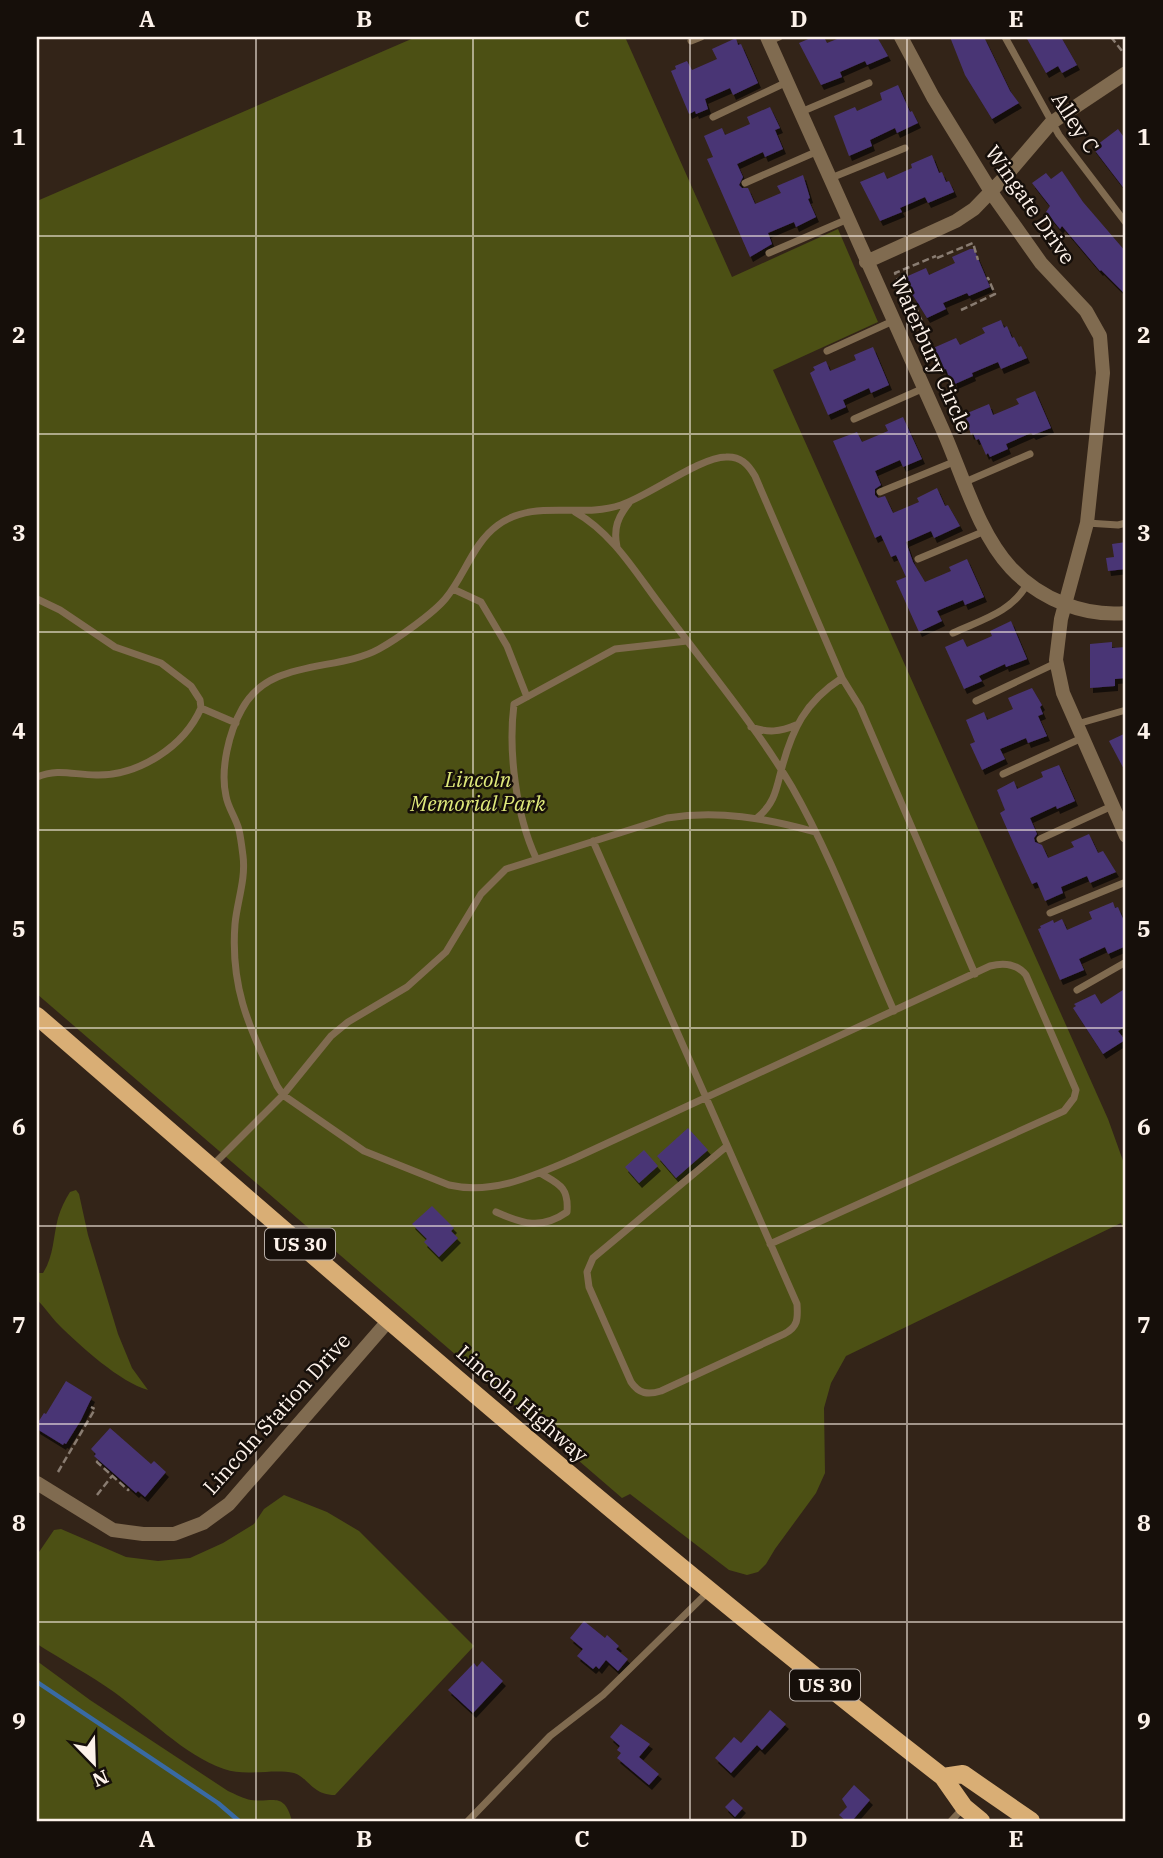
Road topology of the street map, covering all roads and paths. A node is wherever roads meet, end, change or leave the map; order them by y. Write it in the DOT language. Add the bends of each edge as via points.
graph roads {
  1 [pos="701,37"];
  2 [pos="901,37"];
  3 [pos="1005,37"];
  4 [pos="1111,37"];
  5 [pos="772,38"];
  6 [pos="691,41"];
  7 [pos="1126,55"];
  8 [pos="1126,73"];
  9 [pos="788,82"];
  10 [pos="869,83"];
  11 [pos="801,113"];
  12 [pos="713,117"];
  13 [pos="1051,122"];
  14 [pos="905,148"];
  15 [pos="818,151"];
  16 [pos="830,178"];
  17 [pos="745,183"];
  18 [pos="991,192"];
  19 [pos="848,219"];
  20 [pos="1126,223"];
  21 [pos="769,253"];
  22 [pos="978,260"];
  23 [pos="866,262"];
  24 [pos="987,279"];
  25 [pos="906,288"];
  26 [pos="918,306"];
  27 [pos="961,310"];
  28 [pos="893,321"];
  29 [pos="928,335"];
  30 [pos="827,351"];
  31 [pos="923,388"];
  32 [pos="854,419"];
  33 [pos="1030,454"];
  34 [pos="957,461"];
  35 [pos="965,482"];
  36 [pos="880,492"];
  37 [pos="630,502"];
  38 [pos="574,512"];
  39 [pos="1087,523"];
  40 [pos="1126,523"];
  41 [pos="985,531"];
  42 [pos="617,547"];
  43 [pos="918,559"];
  44 [pos="1027,583"];
  45 [pos="453,589"];
  46 [pos="37,599"];
  47 [pos="1065,606"];
  48 [pos="1126,613"];
  49 [pos="953,633"];
  50 [pos="687,641"];
  51 [pos="1056,663"];
  52 [pos="842,678"];
  53 [pos="527,697"];
  54 [pos="976,701"];
  55 [pos="201,708"];
  56 [pos="1126,710"];
  57 [pos="236,723"];
  58 [pos="1076,724"];
  59 [pos="796,726"];
  60 [pos="751,727"];
  61 [pos="1083,738"];
  62 [pos="781,771"];
  63 [pos="1003,774"];
  64 [pos="37,777"];
  65 [pos="1113,805"];
  66 [pos="757,818"];
  67 [pos="815,832"];
  68 [pos="1126,836"];
  69 [pos="1040,839"];
  70 [pos="593,841"];
  71 [pos="536,858"];
  72 [pos="1126,882"];
  73 [pos="1050,913"];
  74 [pos="1126,962"];
  75 [pos="975,974"];
  76 [pos="1077,990"];
  77 [pos="894,1011"];
  78 [pos="37,1016"];
  79 [pos="283,1095"];
  80 [pos="706,1097"];
  81 [pos="727,1146"];
  82 [pos="211,1167"];
  83 [pos="540,1173"];
  84 [pos="496,1212"];
  85 [pos="771,1244"];
  86 [pos="389,1320"];
  87 [pos="92,1407"];
  88 [pos="98,1461"];
  89 [pos="58,1472"];
  90 [pos="112,1476"];
  91 [pos="37,1483"];
  92 [pos="129,1489"];
  93 [pos="97,1495"];
  94 [pos="709,1592"];
  95 [pos="943,1777"];
  96 [pos="964,1807"];
  97 [pos="468,1821"];
  98 [pos="951,1821"];
  99 [pos="981,1821"];
  100 [pos="1031,1821"];
  1 -- 6 [label="lane"];
  2 -- 18 [label="street, Wingate Drive"];
  3 -- 13 [label="lane, Alley C"];
  4 -- 7 [label="path"];
  5 -- 9 [label="street, Waterbury Circle"];
  8 -- 13 [label="street"];
  9 -- 11 [label="street, Waterbury Circle"];
  9 -- 12 [label="lane"];
  10 -- 11 [label="lane"];
  11 -- 15 [label="street, Waterbury Circle"];
  13 -- 18 [label="street"];
  13 -- 20 [label="lane, Alley C"];
  14 -- 16 [label="lane"];
  15 -- 16 [label="street, Waterbury Circle"];
  15 -- 17 [label="lane"];
  16 -- 19 [label="street, Waterbury Circle"];
  18 -- 23 [label="street" via="956,221"];
  18 -- 39 [label="street, Wingate Drive" via="1041,263 1086,311 1100,336 1103,373"];
  19 -- 21 [label="lane"];
  19 -- 23 [label="street, Waterbury Circle"];
  22 -- 25 [label="path" via="973,243 895,273 902,290"];
  23 -- 28 [label="street, Waterbury Circle"];
  24 -- 27 [label="path" via="995,294"];
  26 -- 29 [label="path"];
  28 -- 30 [label="lane"];
  28 -- 31 [label="street, Waterbury Circle"];
  31 -- 32 [label="lane"];
  31 -- 34 [label="street, Waterbury Circle"];
  33 -- 35 [label="lane"];
  34 -- 35 [label="street, Waterbury Circle"];
  34 -- 36 [label="lane"];
  35 -- 41 [label="street, Waterbury Circle"];
  37 -- 38 [label="lane"];
  37 -- 42 [label="lane" via="617,520"];
  37 -- 52 [label="lane" via="717,458 736,458 750,466"];
  38 -- 42 [label="lane" via="590,520"];
  38 -- 45 [label="lane" via="530,511 499,524 477,547"];
  39 -- 40 [label="lane"];
  39 -- 47 [label="street, Wingate Drive"];
  41 -- 43 [label="lane"];
  41 -- 44 [label="street, Waterbury Circle"];
  42 -- 50 [label="lane"];
  44 -- 47 [label="street, Waterbury Circle"];
  44 -- 49 [label="lane" via="1007,609"];
  45 -- 53 [label="lane" via="481,602 507,646"];
  45 -- 57 [label="lane" via="433,610 377,651 270,682 243,706"];
  46 -- 55 [label="lane" via="115,647 161,663 191,686"];
  47 -- 48 [label="street, Waterbury Circle"];
  47 -- 51 [label="street, Wingate Drive"];
  50 -- 53 [label="lane" via="615,649"];
  50 -- 60 [label="lane"];
  51 -- 54 [label="lane"];
  51 -- 58 [label="street"];
  52 -- 59 [label="lane" via="818,696"];
  52 -- 75 [label="lane" via="860,707"];
  53 -- 71 [label="lane" via="514,704 510,735 526,836"];
  55 -- 57 [label="lane"];
  55 -- 64 [label="lane" via="173,744 130,771 94,775 62,771"];
  56 -- 58 [label="lane"];
  57 -- 79 [label="lane" via="224,782 244,860 235,922 235,973 245,1015"];
  58 -- 61 [label="street"];
  59 -- 60 [label="lane" via="779,732"];
  59 -- 62 [label="lane"];
  60 -- 62 [label="lane"];
  61 -- 63 [label="lane"];
  61 -- 65 [label="street"];
  62 -- 66 [label="lane" via="772,802"];
  62 -- 67 [label="lane"];
  65 -- 68 [label="street"];
  65 -- 69 [label="lane"];
  66 -- 67 [label="lane"];
  66 -- 70 [label="lane" via="713,814 667,818"];
  67 -- 77 [label="lane"];
  70 -- 71 [label="lane"];
  70 -- 80 [label="lane"];
  71 -- 79 [label="lane" via="506,869 494,880 446,952 407,987 331,1036"];
  72 -- 73 [label="lane"];
  74 -- 76 [label="lane"];
  75 -- 77 [label="lane"];
  75 -- 85 [label="lane" via="1009,964 1026,975 1073,1082 1074,1098 1054,1117"];
  77 -- 80 [label="lane"];
  78 -- 82 [label="main road, Lincoln Highway / US 30"];
  79 -- 82 [label="lane"];
  79 -- 83 [label="lane" via="364,1151 449,1185 494,1187"];
  80 -- 81 [label="lane"];
  80 -- 83 [label="lane"];
  81 -- 85 [label="lane"];
  81 -- 85 [label="lane" via="589,1265 589,1287 639,1391 661,1391 790,1331 798,1320 796,1304"];
  82 -- 86 [label="main road, Lincoln Highway / US 30"];
  83 -- 84 [label="lane" via="564,1190 567,1212 554,1221 537,1224"];
  86 -- 91 [label="street, Lincoln Station Drive" via="229,1504 203,1523 174,1534 113,1530"];
  86 -- 94 [label="main road, Lincoln Highway / US 30"];
  87 -- 89 [label="path" via="95,1409"];
  88 -- 90 [label="path"];
  90 -- 92 [label="path"];
  90 -- 93 [label="path"];
  94 -- 95 [label="main road, Lincoln Highway / US 30"];
  94 -- 97 [label="lane" via="603,1695 550,1736"];
  95 -- 96 [label="main road, Lincoln Highway / US 30"];
  95 -- 100 [label="main road" via="963,1774"];
  96 -- 98 [label="lane"];
  96 -- 99 [label="main road, Lincoln Highway / US 30"];
}
